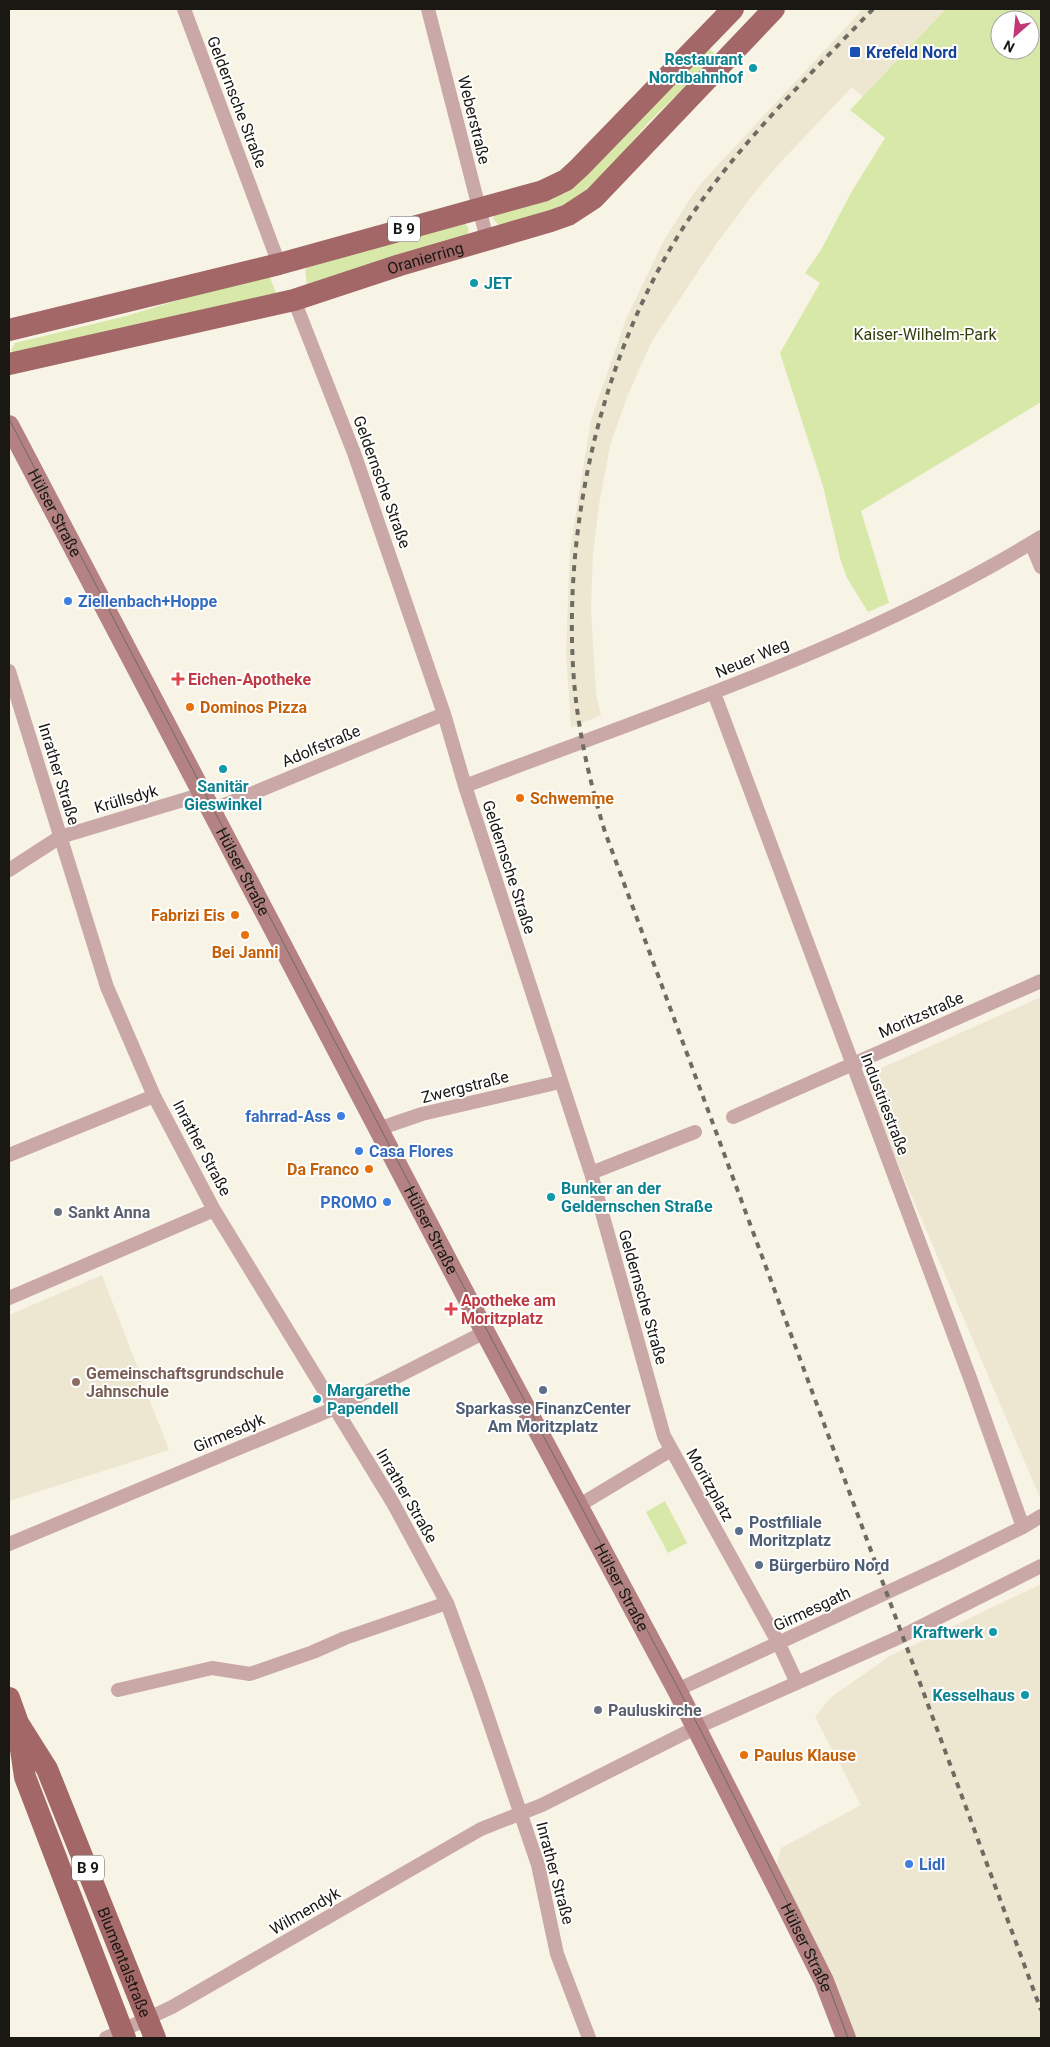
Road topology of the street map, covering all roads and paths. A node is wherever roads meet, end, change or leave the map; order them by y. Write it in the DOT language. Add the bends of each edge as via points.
graph roads {
  1 [pos="184,9"];
  2 [pos="428,9"];
  3 [pos="733,9"];
  4 [pos="767,11"];
  5 [pos="478,208"];
  6 [pos="486,239"];
  7 [pos="279,264"];
  8 [pos="294,300"];
  9 [pos="9,330"];
  10 [pos="9,364"];
  11 [pos="9,425"];
  12 [pos="1036,540"];
  13 [pos="1041,567"];
  14 [pos="9,672"];
  15 [pos="714,693"];
  16 [pos="444,714"];
  17 [pos="465,786"];
  18 [pos="208,802"];
  19 [pos="60,837"];
  20 [pos="9,870"];
  21 [pos="1041,981"];
  22 [pos="852,1065"];
  23 [pos="560,1082"];
  24 [pos="154,1096"];
  25 [pos="733,1117"];
  26 [pos="378,1129"];
  27 [pos="695,1132"];
  28 [pos="9,1155"];
  29 [pos="591,1173"];
  30 [pos="214,1210"];
  31 [pos="9,1298"];
  32 [pos="485,1332"];
  33 [pos="335,1408"];
  34 [pos="671,1450"];
  35 [pos="578,1506"];
  36 [pos="1041,1516"];
  37 [pos="1023,1527"];
  38 [pos="9,1544"];
  39 [pos="1041,1566"];
  40 [pos="447,1603"];
  41 [pos="779,1644"];
  42 [pos="797,1683"];
  43 [pos="118,1690"];
  44 [pos="677,1690"];
  45 [pos="9,1698"];
  46 [pos="18,1723"];
  47 [pos="696,1728"];
  48 [pos="520,1813"];
  49 [pos="151,2029"];
  50 [pos="118,2036"];
  51 [pos="589,2038"];
  52 [pos="846,2038"];
  1 -- 7 [label="street, Geldernsche Straße"];
  2 -- 5 [label="street, Weberstraße"];
  3 -- 5 [label="main road, Oranierring / B 9" via="566,180 543,191"];
  4 -- 6 [label="main road, Oranierring / B 9" via="594,198 581,208 551,221"];
  5 -- 6 [label="street, Weberstraße"];
  5 -- 7 [label="main road, Oranierring / B 9"];
  6 -- 8 [label="main road, Oranierring / B 9"];
  7 -- 9 [label="main road, Oranierring / B 9"];
  8 -- 10 [label="main road, Oranierring / B 9"];
  8 -- 16 [label="street, Geldernsche Straße" via="354,453"];
  11 -- 18 [label="street, Hülser Straße"];
  12 -- 13 [label="street"];
  12 -- 15 [label="street, Neuer Weg" via="880,624"];
  14 -- 19 [label="street, Inrather Straße"];
  15 -- 17 [label="street, Neuer Weg"];
  15 -- 22 [label="street, Industriestraße"];
  16 -- 17 [label="street, Geldernsche Straße"];
  16 -- 18 [label="street, Adolfstraße"];
  17 -- 23 [label="street, Geldernsche Straße"];
  18 -- 19 [label="street, Krüllsdyk"];
  18 -- 26 [label="street, Hülser Straße"];
  19 -- 20 [label="street, Krüllsdyk"];
  19 -- 24 [label="street, Inrather Straße" via="107,987"];
  21 -- 22 [label="street, Moritzstraße"];
  22 -- 25 [label="street, Moritzstraße"];
  22 -- 37 [label="street, Industriestraße"];
  23 -- 26 [label="street, Zwergstraße" via="422,1114"];
  23 -- 29 [label="street, Geldernsche Straße"];
  24 -- 28 [label="street"];
  24 -- 30 [label="street, Inrather Straße"];
  26 -- 32 [label="street, Hülser Straße"];
  27 -- 29 [label="street"];
  29 -- 34 [label="street, Geldernsche Straße" via="664,1436"];
  30 -- 31 [label="street"];
  30 -- 33 [label="street, Inrather Straße"];
  32 -- 33 [label="street, Girmesdyk"];
  32 -- 35 [label="street, Hülser Straße"];
  33 -- 38 [label="street, Girmesdyk"];
  33 -- 40 [label="street, Inrather Straße" via="393,1503"];
  34 -- 35 [label="street, Moritzplatz"];
  34 -- 41 [label="street, Moritzplatz"];
  35 -- 44 [label="street, Hülser Straße"];
  36 -- 37 [label="street, Girmesgath"];
  37 -- 41 [label="street, Girmesgath"];
  39 -- 42 [label="street" via="902,1636"];
  40 -- 43 [label="street" via="250,1674 212,1668"];
  40 -- 48 [label="street, Inrather Straße"];
  41 -- 42 [label="street, Moritzplatz"];
  41 -- 44 [label="street, Girmesgath"];
  42 -- 47 [label="street"];
  44 -- 47 [label="street, Hülser Straße"];
  45 -- 46 [label="main road, Blumentalstraße / B 9"];
  46 -- 49 [label="main road, Blumentalstraße / B 9" via="47,1769"];
  46 -- 50 [label="main road, Blumentalstraße / B 9" via="25,1777"];
  47 -- 48 [label="street, Wilmendyk"];
  47 -- 52 [label="street, Hülser Straße" via="824,1981"];
  48 -- 49 [label="street, Wilmendyk" via="439,1853"];
  48 -- 51 [label="street, Inrather Straße" via="538,1865 557,1954"];
  49 -- 50 [label="street, Wilmendyk"];
}
